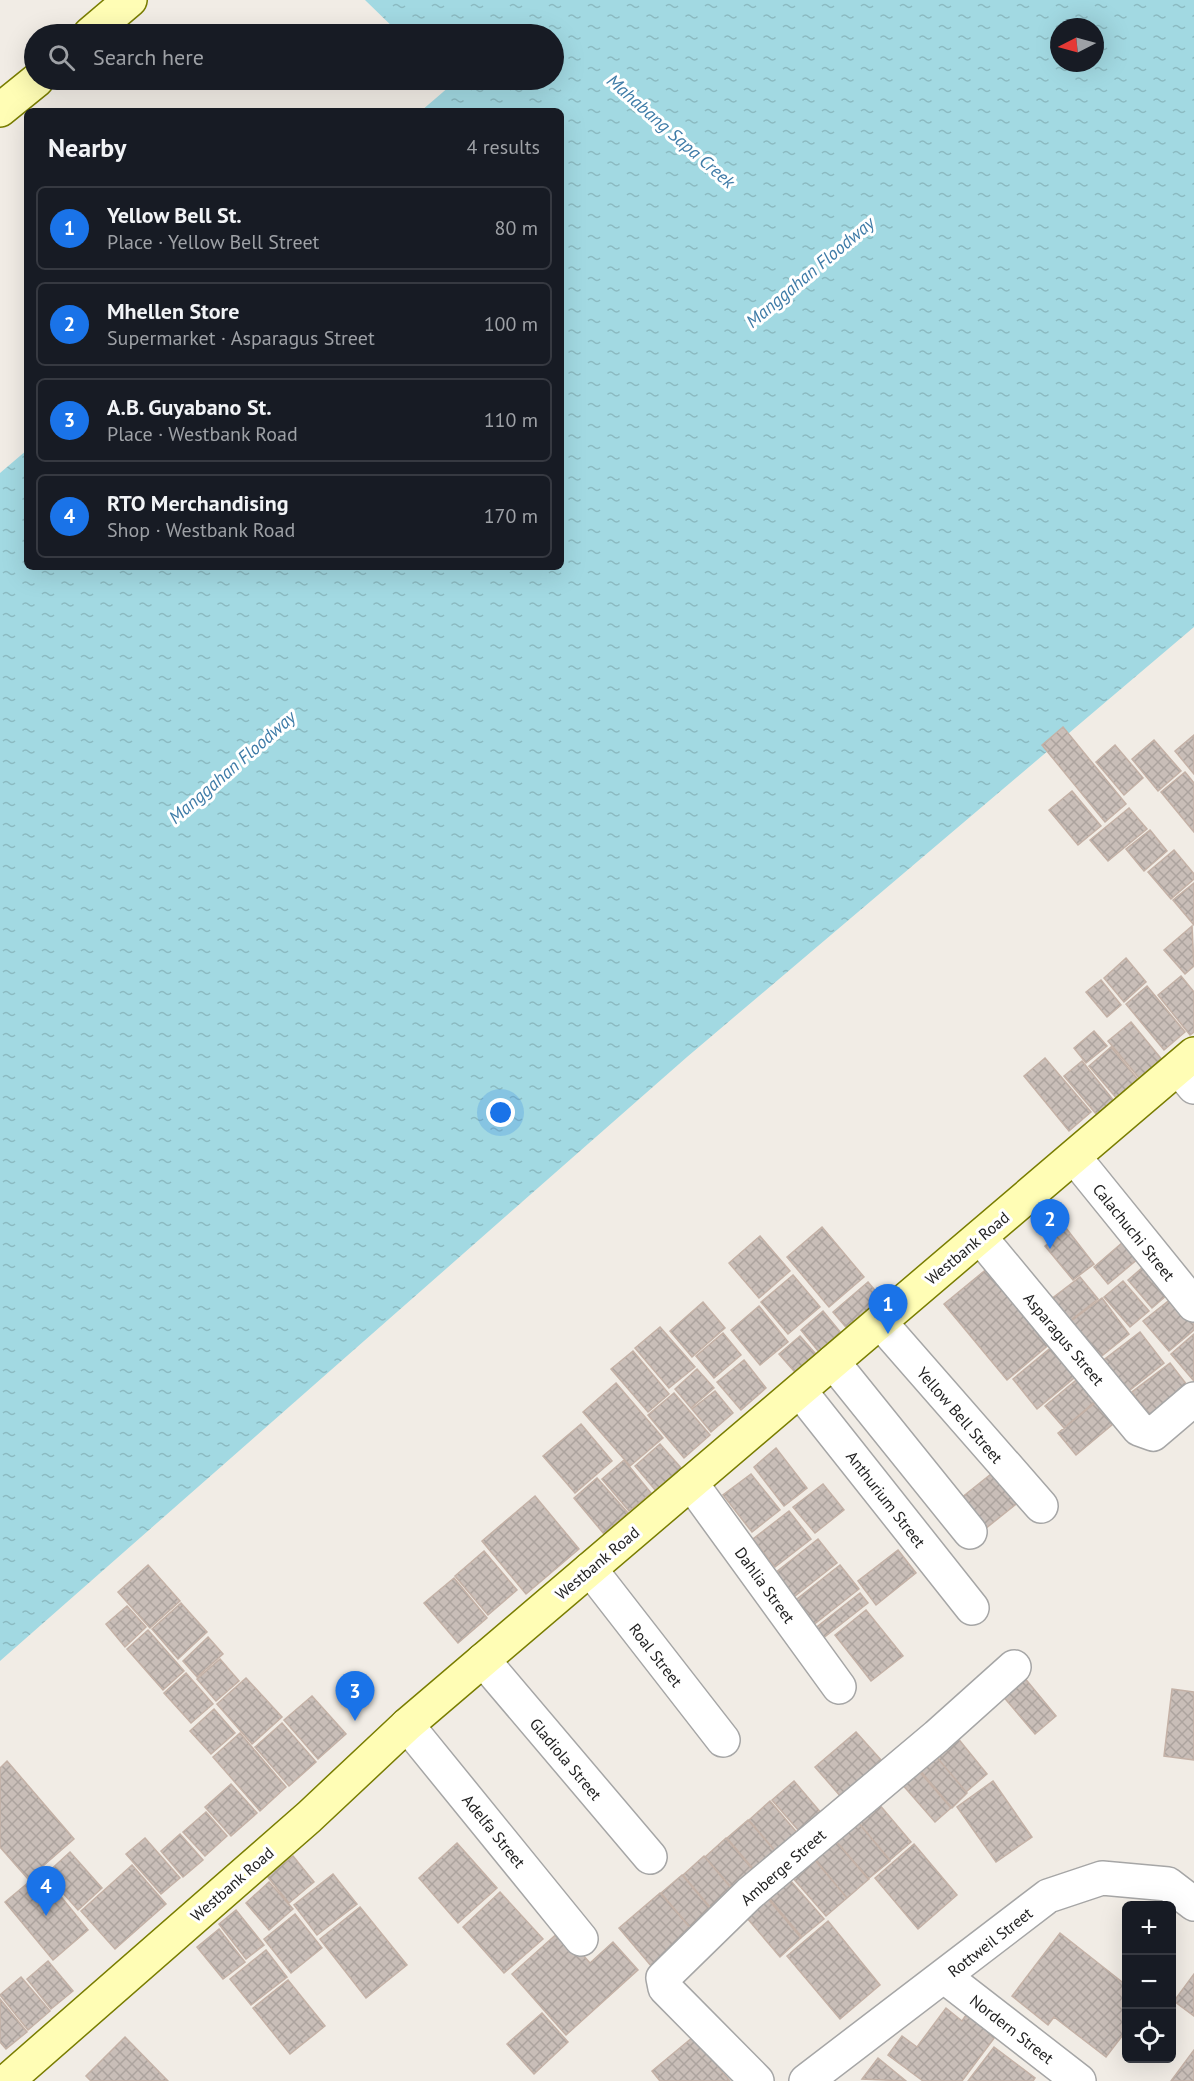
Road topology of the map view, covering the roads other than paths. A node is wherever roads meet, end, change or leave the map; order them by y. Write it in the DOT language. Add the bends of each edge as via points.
graph roads {
  1 [pos="130,0"];
  2 [pos="102,24"];
  3 [pos="25,90"];
  4 [pos="0,110"];
  5 [pos="1189,1070"];
  6 [pos="1075,1158"];
  7 [pos="980,1237"];
  8 [pos="1194,1305"];
  9 [pos="880,1322"];
  10 [pos="834,1362"];
  11 [pos="800,1391"];
  12 [pos="1194,1399"];
  13 [pos="691,1483"];
  14 [pos="1041,1506"];
  15 [pos="969,1532"];
  16 [pos="590,1569"];
  17 [pos="972,1608"];
  18 [pos="483,1660"];
  19 [pos="1014,1667"];
  20 [pos="839,1687"];
  21 [pos="407,1725"];
  22 [pos="723,1740"];
  23 [pos="650,1857"];
  24 [pos="1194,1904"];
  25 [pos="581,1939"];
  26 [pos="945,1977"];
  27 [pos="8,2081"];
  28 [pos="757,2081"];
  29 [pos="807,2081"];
  30 [pos="1079,2081"];
  1 -- 2 [label="street"];
  3 -- 4 [label="street"];
  5 -- 6 [label="street, Westbank Road"];
  6 -- 7 [label="street, Westbank Road"];
  6 -- 8 [label="street, Calachuchi Street"];
  7 -- 9 [label="street, Westbank Road"];
  7 -- 12 [label="street, Asparagus Street" via="1139,1429 1153,1434"];
  9 -- 10 [label="street, Westbank Road"];
  9 -- 14 [label="street, Yellow Bell Street"];
  10 -- 11 [label="street, Westbank Road"];
  10 -- 15 [label="street"];
  11 -- 13 [label="street, Westbank Road"];
  11 -- 17 [label="street, Anthurium Street"];
  13 -- 16 [label="street, Westbank Road"];
  13 -- 20 [label="street, Dahlia Street"];
  16 -- 18 [label="street, Westbank Road"];
  16 -- 22 [label="street, Roal Street"];
  18 -- 21 [label="street, Westbank Road"];
  18 -- 23 [label="street, Gladiola Street"];
  19 -- 28 [label="street, Amberge Street" via="749,1894 663,1978 665,1988"];
  21 -- 25 [label="street, Adelfa Street"];
  21 -- 27 [label="street, Westbank Road" via="309,1817"];
  24 -- 26 [label="street, Rottweil Street" via="1168,1884 1102,1878 1048,1896"];
  26 -- 29 [label="street, Rottweil Street"];
  26 -- 30 [label="street, Nordern Street"];
}
